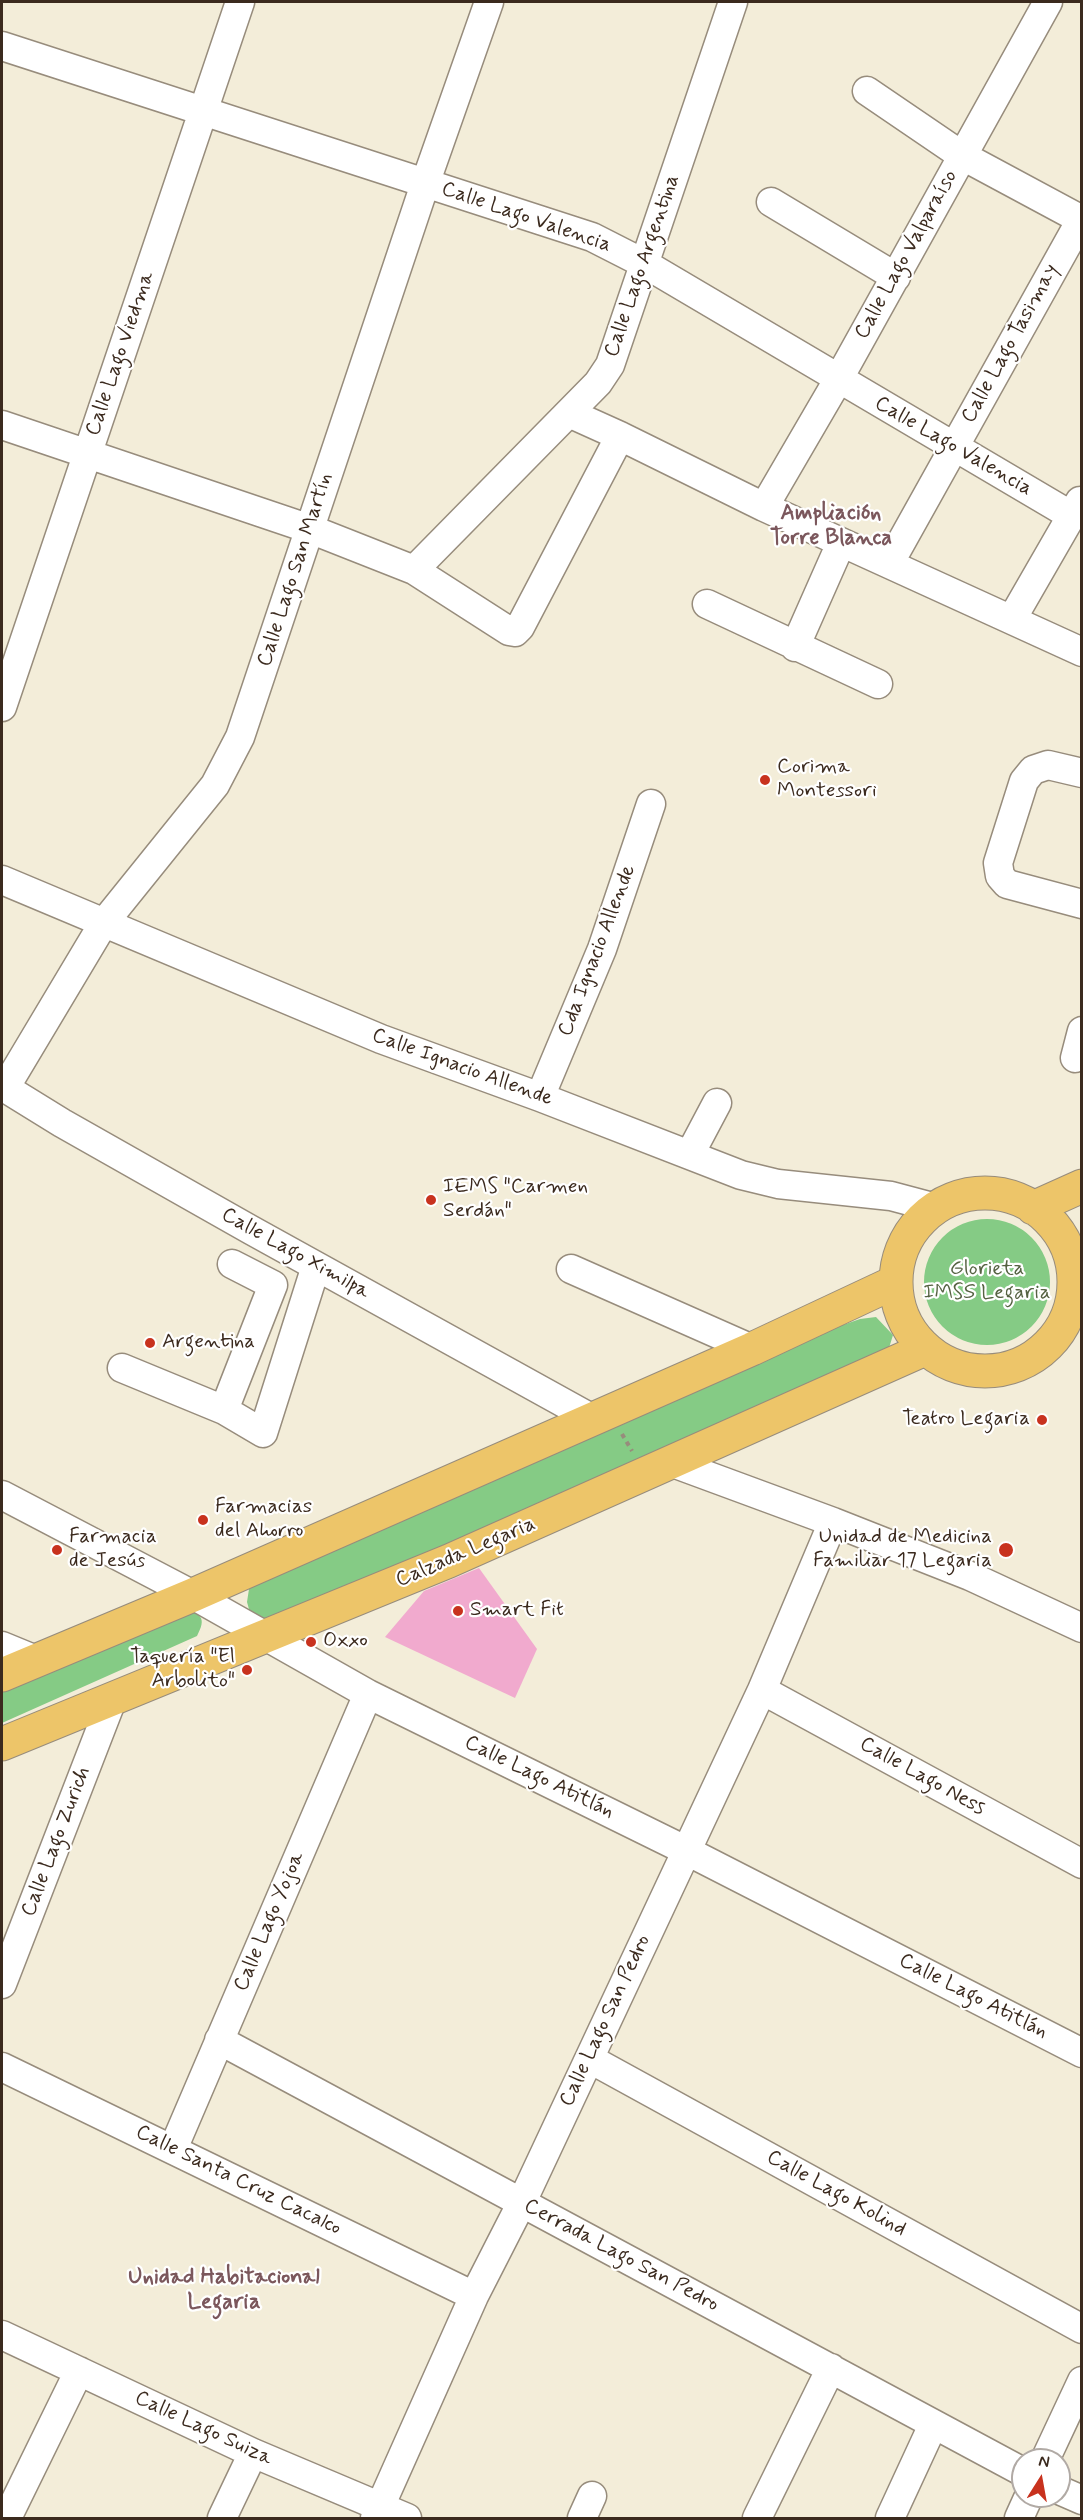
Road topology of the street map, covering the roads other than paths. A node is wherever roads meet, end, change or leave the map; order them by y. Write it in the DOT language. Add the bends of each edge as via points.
graph roads {
  1 [pos="240,2"];
  2 [pos="489,2"];
  3 [pos="733,2"];
  4 [pos="1048,2"];
  5 [pos="2,46"];
  6 [pos="867,91"];
  7 [pos="202,112"];
  8 [pos="961,155"];
  9 [pos="425,184"];
  10 [pos="771,202"];
  11 [pos="1081,219"];
  12 [pos="645,264"];
  13 [pos="896,276"];
  14 [pos="838,380"];
  15 [pos="569,413"];
  16 [pos="2,425"];
  17 [pos="620,436"];
  18 [pos="953,447"];
  19 [pos="88,454"];
  20 [pos="764,507"];
  21 [pos="1077,508"];
  22 [pos="310,528"];
  23 [pos="842,543"];
  24 [pos="889,564"];
  25 [pos="414,570"];
  26 [pos="707,604"];
  27 [pos="1012,620"];
  28 [pos="795,646"];
  29 [pos="1082,652"];
  30 [pos="878,684"];
  31 [pos="2,707"];
  32 [pos="1082,773"];
  33 [pos="651,804"];
  34 [pos="2,880"];
  35 [pos="1082,904"];
  36 [pos="103,924"];
  37 [pos="3,1087"];
  38 [pos="540,1097"];
  39 [pos="717,1103"];
  40 [pos="690,1154"];
  41 [pos="1082,1186"];
  42 [pos="936,1208"];
  43 [pos="1033,1208"];
  44 [pos="232,1264"];
  45 [pos="316,1266"];
  46 [pos="571,1269"];
  47 [pos="895,1282"];
  48 [pos="1077,1292"];
  49 [pos="752,1349"];
  50 [pos="925,1349"];
  51 [pos="122,1368"];
  52 [pos="224,1410"];
  53 [pos="600,1414"];
  54 [pos="660,1469"];
  55 [pos="2,1495"];
  56 [pos="833,1522"];
  57 [pos="193,1595"];
  58 [pos="1082,1628"];
  59 [pos="266,1638"];
  60 [pos="2,1646"];
  61 [pos="36,1660"];
  62 [pos="2,1675"];
  63 [pos="762,1690"];
  64 [pos="368,1695"];
  65 [pos="112,1700"];
  66 [pos="2,1744"];
  67 [pos="685,1850"];
  68 [pos="1082,1864"];
  69 [pos="2,1984"];
  70 [pos="219,2040"];
  71 [pos="1082,2053"];
  72 [pos="590,2059"];
  73 [pos="2,2067"];
  74 [pos="173,2149"];
  75 [pos="521,2204"];
  76 [pos="474,2296"];
  77 [pos="1082,2329"];
  78 [pos="2,2335"];
  79 [pos="831,2368"];
  80 [pos="79,2371"];
  81 [pos="1082,2381"];
  82 [pos="933,2425"];
  83 [pos="1051,2448"];
  84 [pos="253,2453"];
  85 [pos="1011,2466"];
  86 [pos="377,2512"];
  87 [pos="7,2518"];
  88 [pos="222,2518"];
  89 [pos="407,2518"];
  90 [pos="757,2518"];
  91 [pos="890,2518"];
  1 -- 7 [label="street, Calle Lago Viedma"];
  2 -- 9 [label="street, Calle Lago San Martín"];
  3 -- 12 [label="street, Calle Lago Argentina"];
  4 -- 8 [label="street, Calle Lago Valparaíso"];
  5 -- 7 [label="street, Calle Lago Valencia"];
  6 -- 8 [label="street"];
  7 -- 9 [label="street, Calle Lago Valencia"];
  7 -- 19 [label="street, Calle Lago Viedma"];
  8 -- 11 [label="street"];
  8 -- 13 [label="street, Calle Lago Valparaíso"];
  9 -- 12 [label="street, Calle Lago Valencia" via="592,237"];
  9 -- 22 [label="street, Calle Lago San Martín"];
  10 -- 13 [label="street"];
  11 -- 18 [label="street, Calle Lago Tasimay"];
  12 -- 14 [label="street, Calle Lago Valencia"];
  12 -- 15 [label="street, Calle Lago Argentina" via="610,365"];
  13 -- 14 [label="street, Calle Lago Valparaíso"];
  14 -- 18 [label="street, Calle Lago Valencia"];
  14 -- 20 [label="street, Calle Lago Valparaíso"];
  15 -- 17 [label="street"];
  15 -- 25 [label="street, Calle Lago Argentina"];
  16 -- 19 [label="street"];
  17 -- 20 [label="street"];
  17 -- 25 [label="street" via="515,632"];
  18 -- 21 [label="street, Calle Lago Valencia"];
  18 -- 24 [label="street, Calle Lago Tasimay"];
  19 -- 22 [label="street"];
  19 -- 31 [label="street, Calle Lago Viedma"];
  20 -- 23 [label="street"];
  21 -- 27 [label="street"];
  22 -- 25 [label="street"];
  22 -- 36 [label="street, Calle Lago San Martín" via="235,747 215,785"];
  23 -- 24 [label="street"];
  23 -- 28 [label="street"];
  24 -- 27 [label="street"];
  26 -- 28 [label="street"];
  27 -- 29 [label="street"];
  28 -- 30 [label="street"];
  32 -- 35 [label="street" via="1048,765 1034,770 1024,781 998,863 1000,876 1007,884"];
  33 -- 38 [label="street, Cda Ignacio Allende" via="602,949"];
  34 -- 36 [label="street, Calle Ignacio Allende"];
  36 -- 37 [label="street, Calle Lago San Martín"];
  36 -- 38 [label="street, Calle Ignacio Allende" via="381,1039"];
  37 -- 45 [label="street, Calle Lago Ximilpa"];
  38 -- 40 [label="street, Calle Ignacio Allende"];
  39 -- 40 [label="street"];
  40 -- 42 [label="street, Calle Ignacio Allende" via="741,1175 778,1184 891,1196"];
  41 -- 43 [label="main road"];
  42 -- 43 [label="main road" via="959,1197 984,1193 1009,1197"];
  42 -- 47 [label="main road" via="914,1227 900,1253"];
  43 -- 48 [label="main road" via="1058,1231 1072,1263"];
  44 -- 52 [label="street" via="273,1286"];
  45 -- 52 [label="street" via="262,1433"];
  45 -- 53 [label="street, Calle Lago Ximilpa"];
  46 -- 49 [label="street"];
  47 -- 49 [label="main road"];
  47 -- 50 [label="main road" via="903,1318"];
  48 -- 50 [label="main road" via="1061,1329 1044,1349 1023,1363 998,1370 972,1370 947,1363"];
  49 -- 53 [label="main road"];
  50 -- 54 [label="main road, Calzada Legaria"];
  51 -- 52 [label="street"];
  53 -- 57 [label="main road"];
  54 -- 56 [label="street"];
  54 -- 59 [label="main road, Calzada Legaria"];
  55 -- 57 [label="street, Calle Lago Atitlán"];
  56 -- 58 [label="street" via="970,1576"];
  56 -- 63 [label="street, Calle Lago San Pedro"];
  57 -- 59 [label="street, Calle Lago Atitlán"];
  57 -- 61 [label="main road"];
  59 -- 64 [label="street, Calle Lago Atitlán"];
  59 -- 65 [label="main road, Calzada Legaria"];
  60 -- 61 [label="street"];
  61 -- 62 [label="main road"];
  63 -- 67 [label="street, Calle Lago San Pedro"];
  63 -- 68 [label="street, Calle Lago Ness"];
  64 -- 67 [label="street, Calle Lago Atitlán"];
  64 -- 70 [label="street, Calle Lago Yojoa"];
  65 -- 66 [label="main road, Calzada Legaria"];
  65 -- 69 [label="street, Calle Lago Zurich"];
  67 -- 71 [label="street, Calle Lago Atitlán"];
  67 -- 72 [label="street, Calle Lago San Pedro"];
  70 -- 74 [label="street, Calle Lago Yojoa"];
  70 -- 75 [label="street, Cerrada Lago San Pedro"];
  72 -- 75 [label="street, Calle Lago San Pedro"];
  72 -- 77 [label="street, Calle Lago Kolind"];
  73 -- 74 [label="street, Calle Santa Cruz Cacalco"];
  74 -- 76 [label="street, Calle Santa Cruz Cacalco"];
  75 -- 76 [label="street, Calle Lago San Pedro"];
  75 -- 79 [label="street, Cerrada Lago San Pedro"];
  76 -- 86 [label="street, Calle Lago San Pedro"];
  78 -- 80 [label="street, Calle Lago Suiza"];
  79 -- 82 [label="street, Cerrada Lago San Pedro"];
  79 -- 90 [label="street"];
  80 -- 84 [label="street, Calle Lago Suiza"];
  80 -- 87 [label="street"];
  81 -- 83 [label="street"];
  82 -- 85 [label="street, Cerrada Lago San Pedro"];
  82 -- 91 [label="street"];
  84 -- 86 [label="street, Calle Lago Suiza"];
  84 -- 88 [label="street"];
  86 -- 89 [label="street, Calle Lago Suiza"];
}
